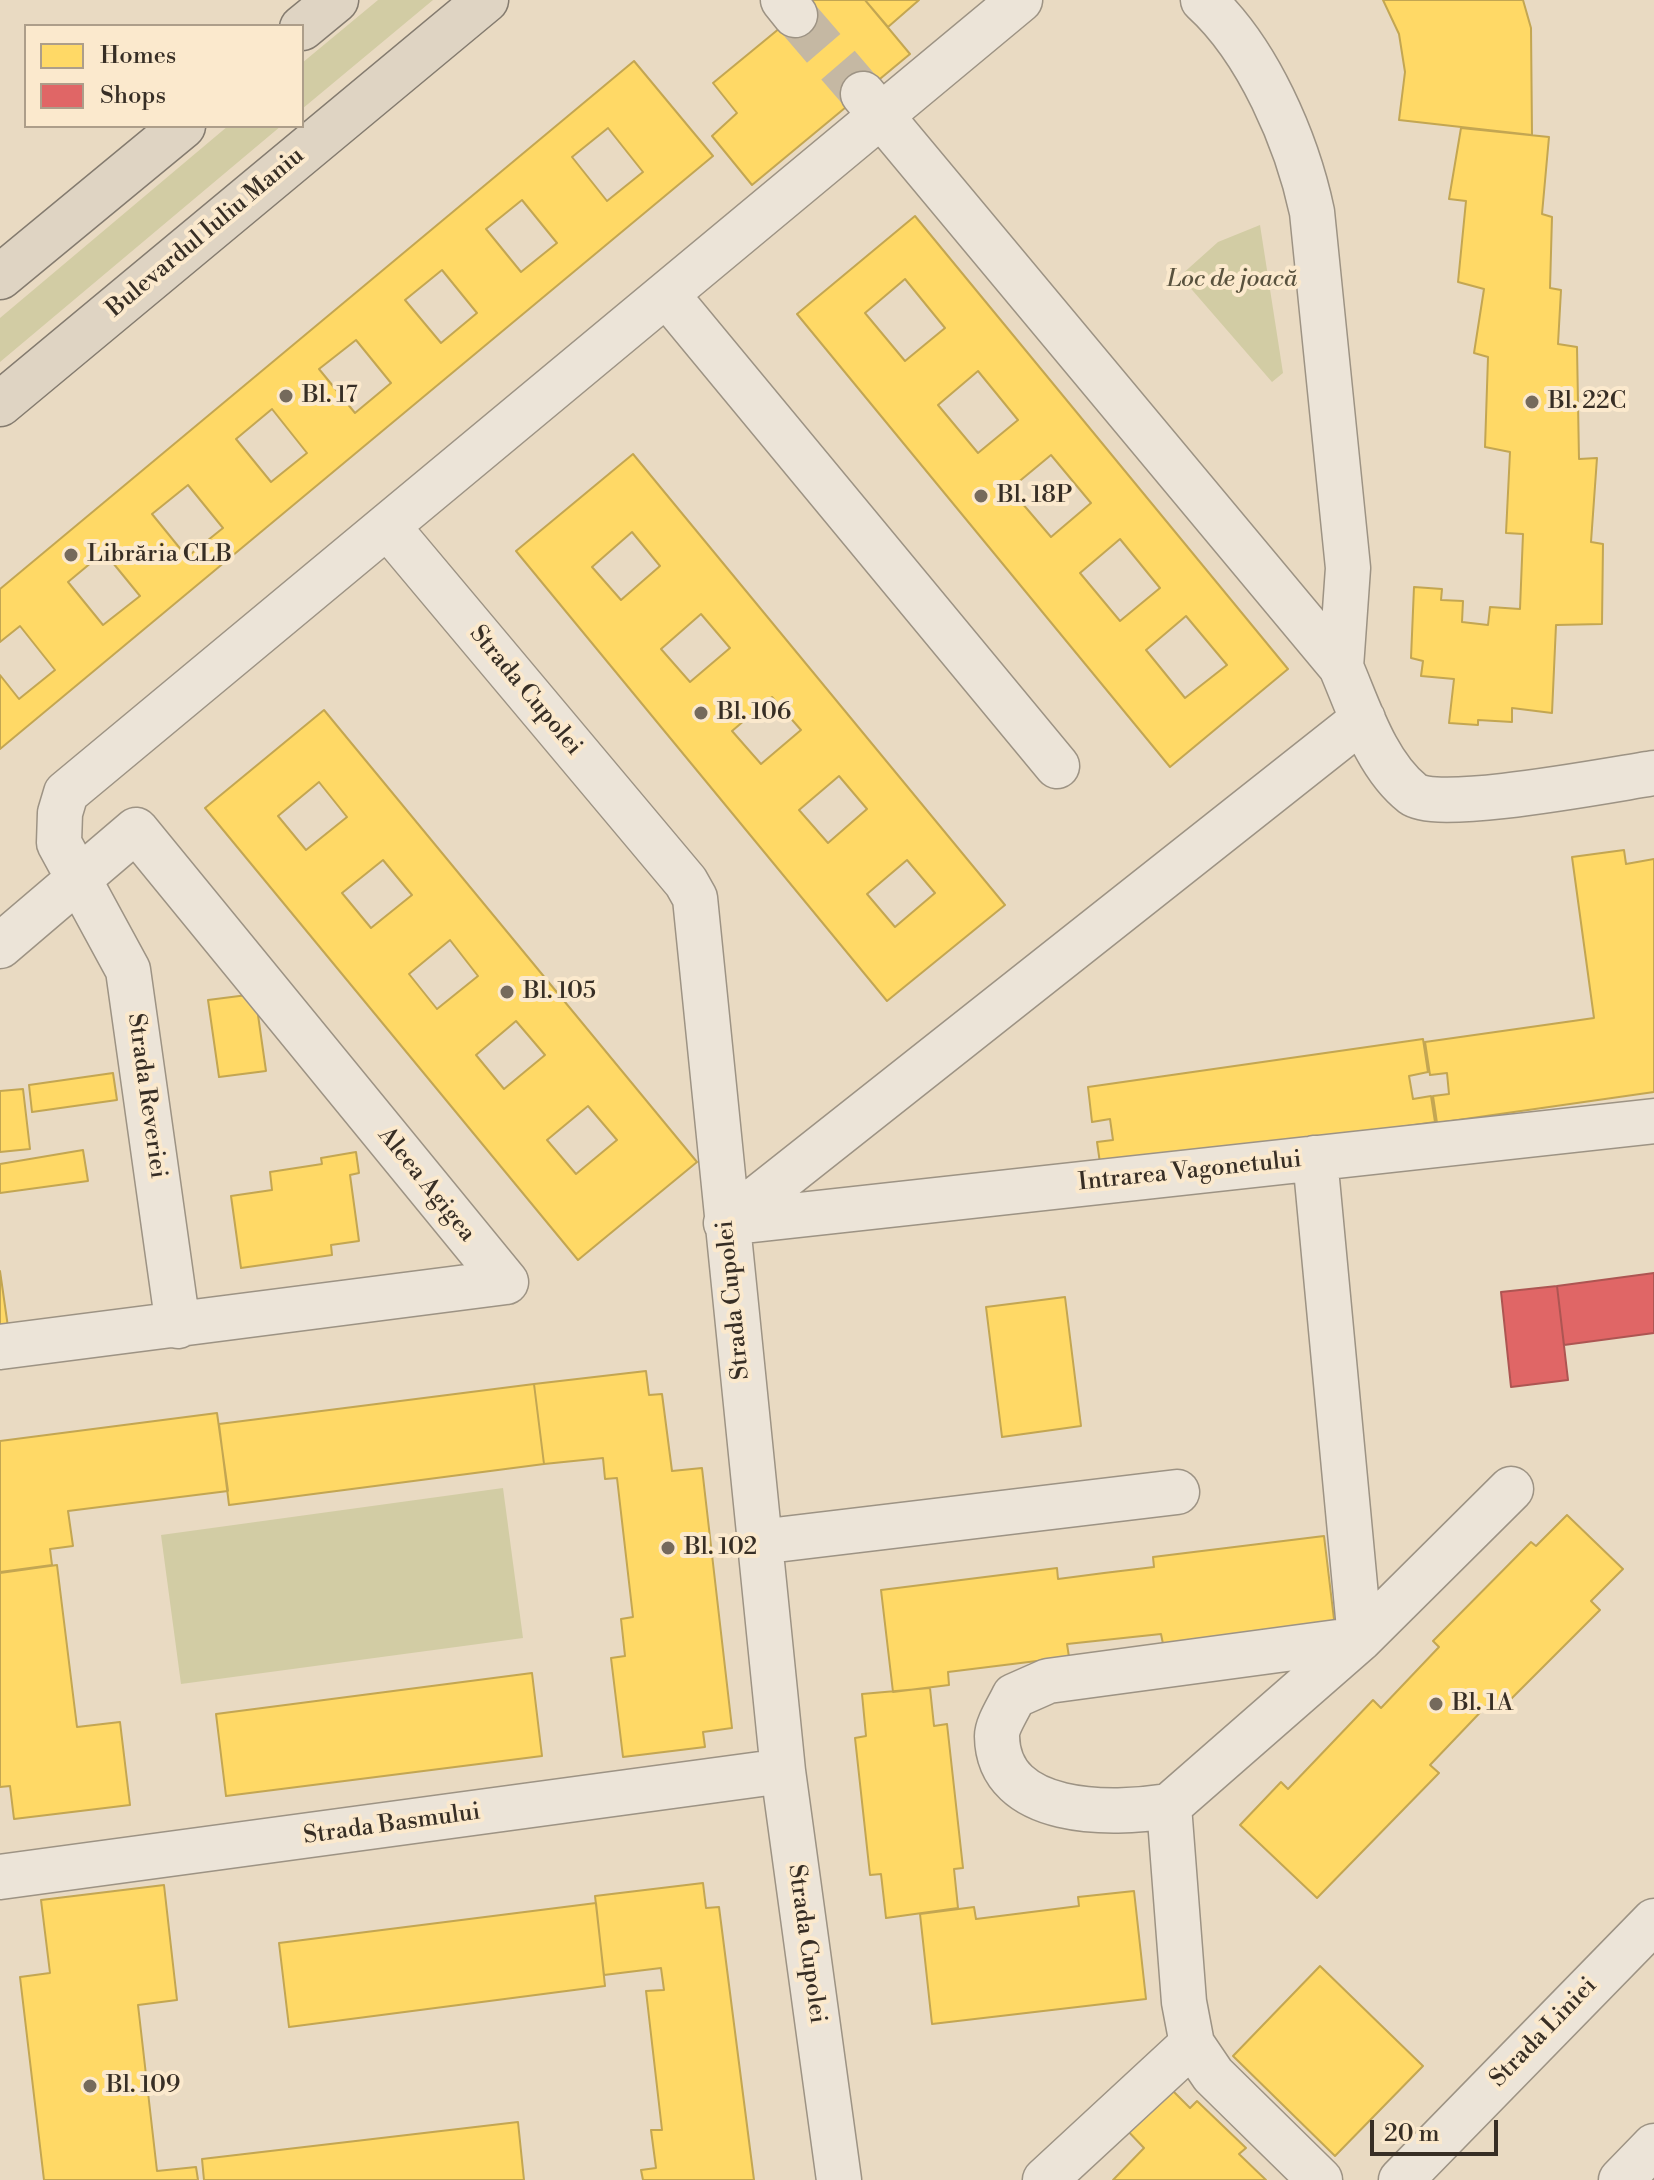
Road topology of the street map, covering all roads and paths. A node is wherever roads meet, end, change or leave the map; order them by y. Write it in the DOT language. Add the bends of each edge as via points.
graph roads {
  1 [pos="336,0"];
  2 [pos="486,0"];
  3 [pos="1020,0"];
  4 [pos="1203,0"];
  5 [pos="304,26"];
  6 [pos="871,104"];
  7 [pos="181,128"];
  8 [pos="0,277"];
  9 [pos="667,295"];
  10 [pos="0,404"];
  11 [pos="388,527"];
  12 [pos="1341,667"];
  13 [pos="1363,719"];
  14 [pos="1057,766"];
  15 [pos="1654,773"];
  16 [pos="76,879"];
  17 [pos="0,946"];
  18 [pos="1654,1121"];
  19 [pos="1315,1158"];
  20 [pos="726,1223"];
  21 [pos="178,1326"];
  22 [pos="0,1347"];
  23 [pos="1511,1489"];
  24 [pos="1177,1492"];
  25 [pos="759,1542"];
  26 [pos="1360,1639"];
  27 [pos="783,1771"];
  28 [pos="1169,1806"];
  29 [pos="0,1877"];
  30 [pos="1654,1921"];
  31 [pos="1192,2044"];
  32 [pos="1654,2146"];
  33 [pos="839,2180"];
  34 [pos="1045,2180"];
  35 [pos="1320,2180"];
  36 [pos="1401,2180"];
  37 [pos="1621,2180"];
  1 -- 5 [label="main road"];
  2 -- 10 [label="main road, Bulevardul Iuliu Maniu"];
  3 -- 6 [label="street, Strada Reveriei"];
  4 -- 12 [label="street" via="1243,50 1272,100 1303,169 1312,212 1348,568"];
  6 -- 9 [label="street, Strada Reveriei"];
  6 -- 12 [label="street"];
  7 -- 8 [label="main road"];
  9 -- 11 [label="street, Strada Reveriei"];
  9 -- 14 [label="street"];
  11 -- 16 [label="street, Strada Reveriei" via="66,793 59,843"];
  11 -- 20 [label="street, Strada Cupolei" via="695,898"];
  12 -- 13 [label="street"];
  13 -- 15 [label="street" via="1393,775 1416,796 1456,801"];
  13 -- 20 [label="street"];
  16 -- 17 [label="street, Aleea Agigea"];
  16 -- 21 [label="street, Strada Reveriei" via="128,970"];
  16 -- 21 [label="street, Aleea Agigea" via="136,830 506,1282"];
  18 -- 19 [label="street, Intrarea Vagonetului"];
  19 -- 20 [label="street, Intrarea Vagonetului"];
  19 -- 26 [label="street"];
  20 -- 25 [label="street, Strada Cupolei"];
  21 -- 22 [label="street, Aleea Agigea"];
  23 -- 26 [label="street"];
  24 -- 25 [label="street"];
  25 -- 27 [label="street, Strada Cupolei"];
  26 -- 28 [label="street"];
  26 -- 28 [label="street" via="1048,1681 1014,1696 997,1735 1009,1777 1042,1802 1128,1812"];
  27 -- 29 [label="street, Strada Basmului"];
  27 -- 33 [label="street, Strada Cupolei"];
  28 -- 31 [label="street"];
  30 -- 36 [label="street, Strada Liniei"];
  31 -- 34 [label="street"];
  31 -- 35 [label="street" via="1213,2075"];
  32 -- 37 [label="street"];
}
